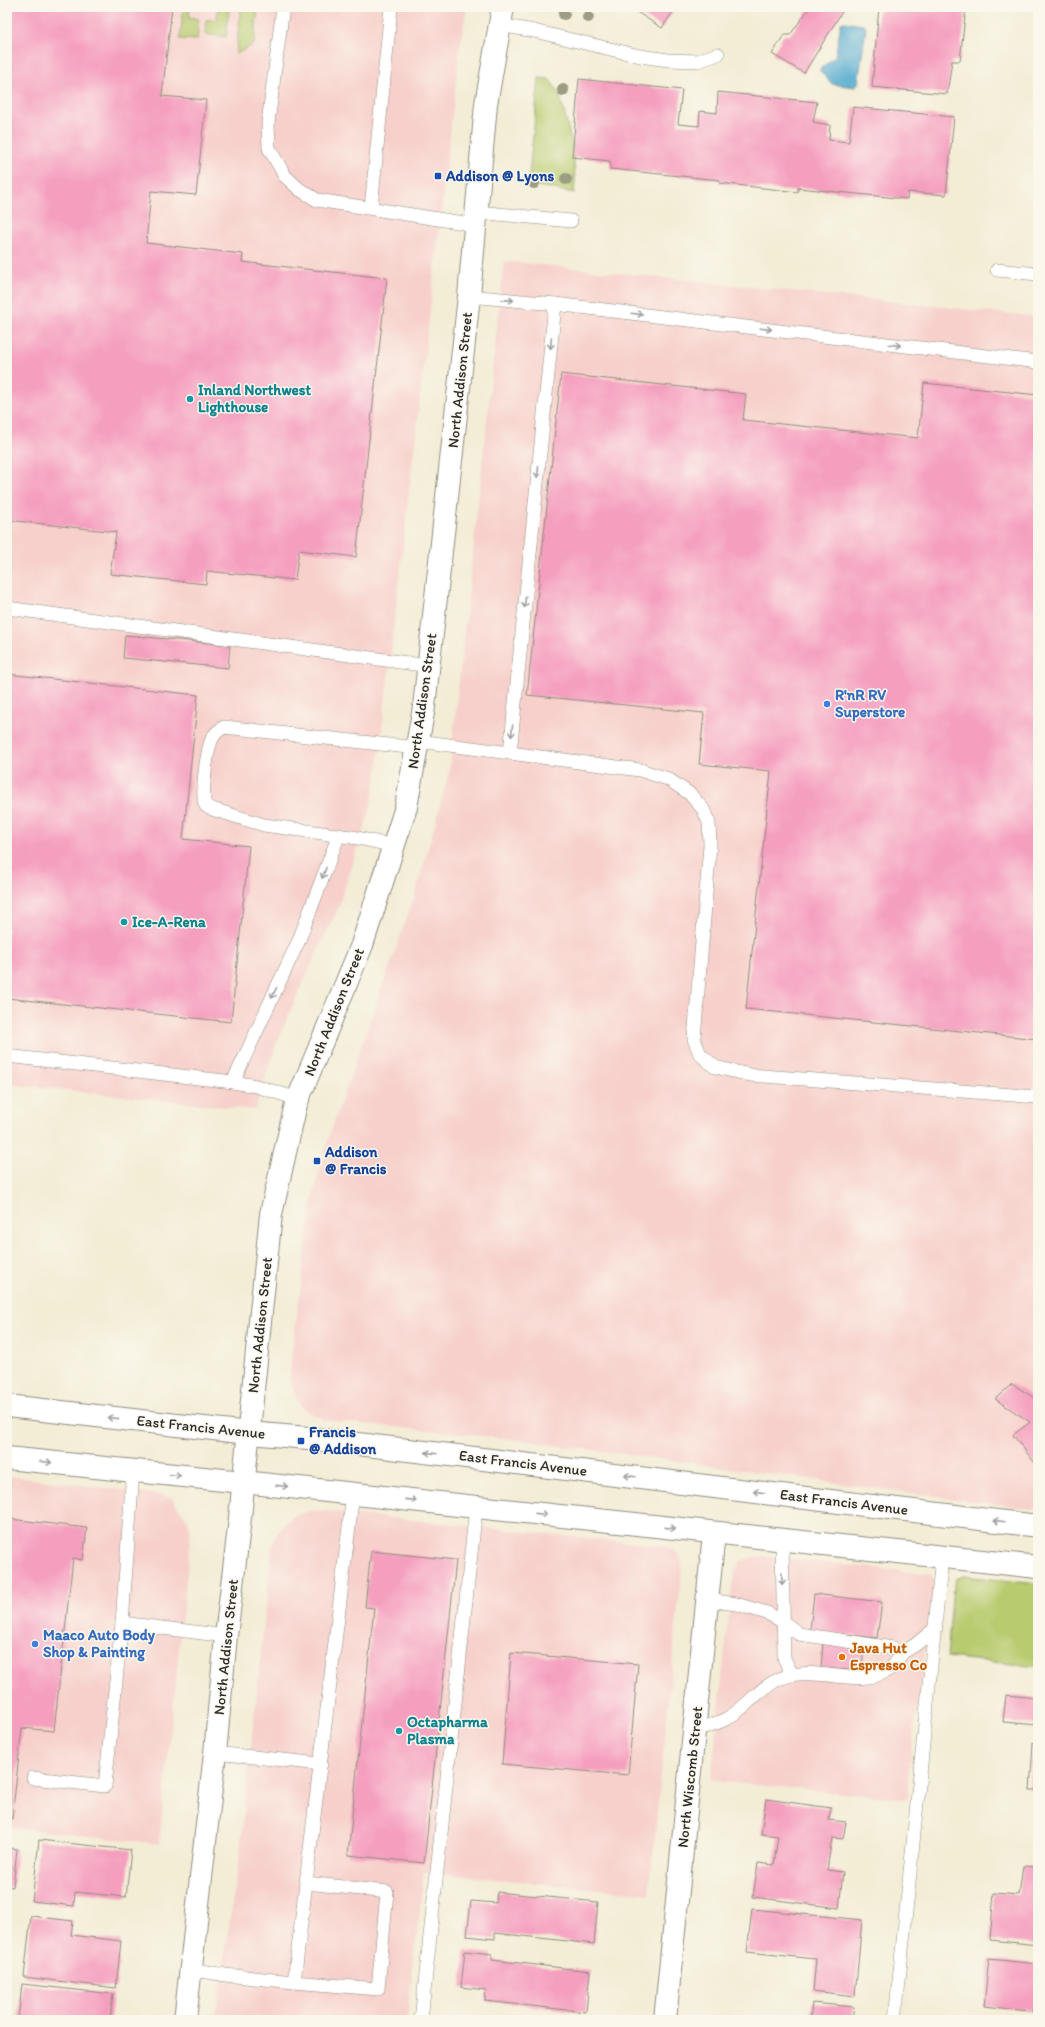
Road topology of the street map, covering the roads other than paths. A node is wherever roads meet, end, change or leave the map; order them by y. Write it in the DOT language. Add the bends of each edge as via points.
graph roads {
  1 [pos="283,7"];
  2 [pos="391,7"];
  3 [pos="502,16"];
  4 [pos="718,54"];
  5 [pos="371,208"];
  6 [pos="476,218"];
  7 [pos="571,221"];
  8 [pos="997,270"];
  9 [pos="1038,274"];
  10 [pos="469,296"];
  11 [pos="555,304"];
  12 [pos="1038,362"];
  13 [pos="7,608"];
  14 [pos="429,666"];
  15 [pos="417,744"];
  16 [pos="510,753"];
  17 [pos="338,837"];
  18 [pos="394,846"];
  19 [pos="7,1056"];
  20 [pos="233,1082"];
  21 [pos="1038,1097"];
  22 [pos="298,1099"];
  23 [pos="7,1406"];
  24 [pos="249,1433"];
  25 [pos="7,1458"];
  26 [pos="133,1471"];
  27 [pos="243,1482"];
  28 [pos="353,1493"];
  29 [pos="476,1507"];
  30 [pos="1038,1526"];
  31 [pos="714,1533"];
  32 [pos="782,1540"];
  33 [pos="942,1557"];
  34 [pos="1038,1566"];
  35 [pos="708,1600"];
  36 [pos="782,1621"];
  37 [pos="122,1622"];
  38 [pos="936,1628"];
  39 [pos="226,1636"];
  40 [pos="902,1653"];
  41 [pos="792,1675"];
  42 [pos="694,1730"];
  43 [pos="215,1753"];
  44 [pos="321,1764"];
  45 [pos="33,1778"];
  46 [pos="307,1883"];
  47 [pos="190,1969"];
  48 [pos="294,1982"];
  49 [pos="185,2020"];
  50 [pos="421,2020"];
  51 [pos="665,2020"];
  52 [pos="895,2020"];
  1 -- 5 [label="lane" via="268,122 269,148 285,176 317,200"];
  2 -- 5 [label="lane"];
  3 -- 4 [label="lane" via="534,31 640,56 698,61"];
  3 -- 6 [label="street, North Addison Street" via="486,104"];
  5 -- 6 [label="lane"];
  6 -- 7 [label="lane"];
  6 -- 10 [label="street, North Addison Street"];
  8 -- 9 [label="lane"];
  10 -- 11 [label="lane, one-way"];
  10 -- 14 [label="street, North Addison Street"];
  11 -- 12 [label="lane, one-way"];
  11 -- 16 [label="lane, one-way"];
  13 -- 14 [label="lane"];
  14 -- 15 [label="street, North Addison Street"];
  15 -- 16 [label="lane"];
  15 -- 17 [label="lane" via="224,727 217,731 207,754 204,798 206,806 264,825"];
  15 -- 18 [label="street, North Addison Street" via="406,807"];
  16 -- 21 [label="lane" via="640,770 668,779 690,794 703,809 709,823 710,845 694,1039 700,1054 715,1067 750,1075"];
  17 -- 18 [label="lane" via="358,838"];
  17 -- 20 [label="lane, one-way" via="298,940"];
  18 -- 22 [label="street, North Addison Street" via="362,945"];
  19 -- 20 [label="lane"];
  20 -- 22 [label="lane"];
  22 -- 24 [label="street, North Addison Street" via="271,1214"];
  24 -- 23 [label="street, East Francis Avenue, one-way"];
  24 -- 27 [label="street, North Addison Street"];
  30 -- 24 [label="street, East Francis Avenue, one-way" via="566,1468"];
  25 -- 26 [label="street, one-way"];
  26 -- 27 [label="street, one-way"];
  26 -- 37 [label="lane"];
  27 -- 28 [label="street, one-way"];
  27 -- 39 [label="street, North Addison Street"];
  28 -- 29 [label="street, one-way"];
  28 -- 44 [label="lane"];
  29 -- 31 [label="street, one-way"];
  29 -- 50 [label="lane"];
  31 -- 32 [label="street"];
  31 -- 35 [label="street, North Wiscomb Street"];
  32 -- 33 [label="street"];
  32 -- 36 [label="lane, one-way"];
  33 -- 34 [label="street"];
  33 -- 38 [label="lane"];
  35 -- 36 [label="lane" via="736,1604 767,1613"];
  35 -- 42 [label="street, North Wiscomb Street"];
  36 -- 40 [label="lane" via="799,1634 893,1648"];
  36 -- 41 [label="lane" via="784,1658"];
  37 -- 39 [label="lane"];
  37 -- 45 [label="lane" via="105,1786"];
  38 -- 40 [label="lane"];
  38 -- 52 [label="lane"];
  39 -- 43 [label="street, North Addison Street"];
  40 -- 41 [label="lane" via="891,1668 874,1676 817,1673"];
  41 -- 42 [label="lane" via="777,1680 763,1689 727,1719"];
  42 -- 51 [label="street, North Wiscomb Street"];
  43 -- 44 [label="lane"];
  43 -- 47 [label="street, North Addison Street"];
  44 -- 46 [label="lane"];
  46 -- 48 [label="lane"];
  46 -- 48 [label="lane" via="388,1892 378,1989"];
  47 -- 48 [label="lane"];
  47 -- 49 [label="street, North Addison Street"];
}
